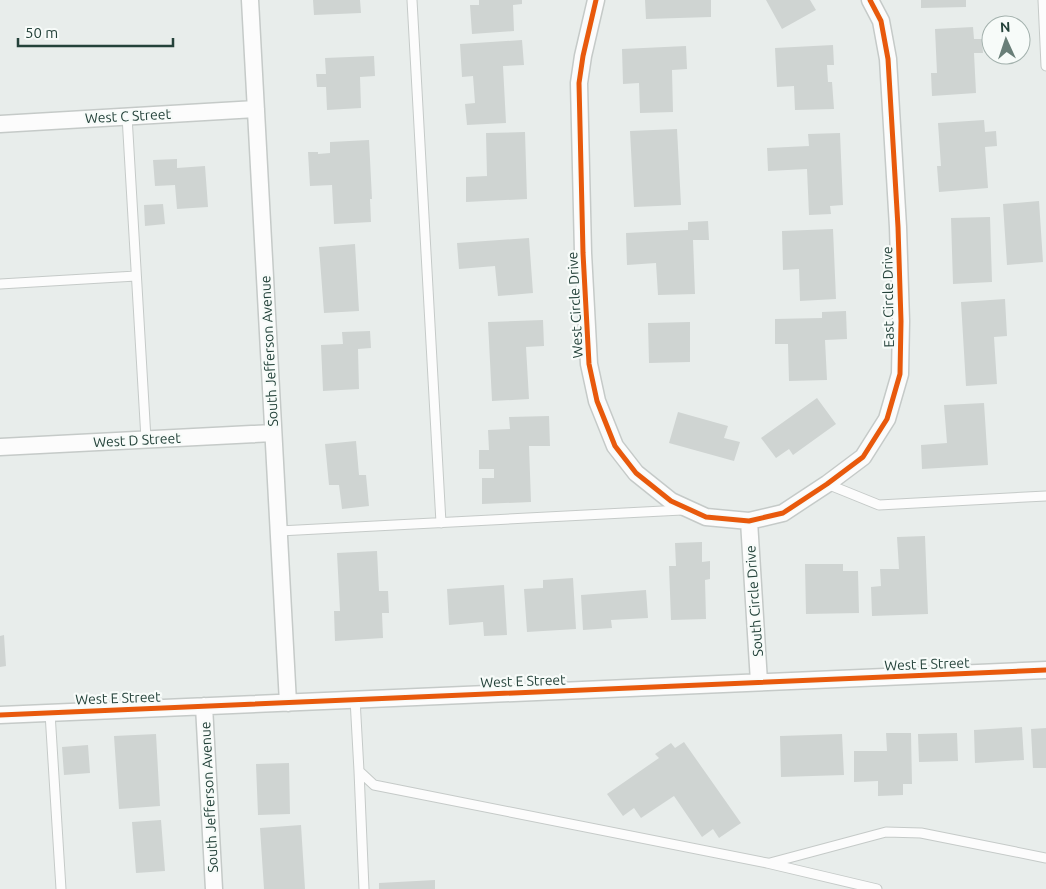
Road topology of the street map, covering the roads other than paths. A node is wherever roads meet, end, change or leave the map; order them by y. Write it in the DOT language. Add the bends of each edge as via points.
graph roads {
  1 [pos="250,0"];
  2 [pos="412,0"];
  3 [pos="596,0"];
  4 [pos="870,0"];
  5 [pos="1042,0"];
  6 [pos="1046,66"];
  7 [pos="256,109"];
  8 [pos="127,116"];
  9 [pos="0,124"];
  10 [pos="136,276"];
  11 [pos="0,284"];
  12 [pos="274,432"];
  13 [pos="146,439"];
  14 [pos="0,447"];
  15 [pos="827,484"];
  16 [pos="1046,496"];
  17 [pos="690,510"];
  18 [pos="749,521"];
  19 [pos="441,523"];
  20 [pos="279,532"];
  21 [pos="1046,670"];
  22 [pos="759,682"];
  23 [pos="355,699"];
  24 [pos="288,702"];
  25 [pos="204,706"];
  26 [pos="50,713"];
  27 [pos="0,715"];
  28 [pos="359,772"];
  29 [pos="1046,858"];
  30 [pos="767,863"];
  31 [pos="61,889"];
  32 [pos="214,889"];
  33 [pos="364,889"];
  34 [pos="876,889"];
  1 -- 7 [label="street, South Jefferson Avenue"];
  2 -- 19 [label="lane"];
  3 -- 17 [label="street, West Circle Drive" via="579,83 589,364 597,401 614,446 636,473 671,501"];
  4 -- 15 [label="street, East Circle Drive" via="881,21 888,59 898,236 900,374 887,419 863,457"];
  5 -- 6 [label="lane"];
  7 -- 8 [label="street, West C Street"];
  7 -- 12 [label="street, South Jefferson Avenue"];
  8 -- 9 [label="street, West C Street"];
  8 -- 10 [label="lane"];
  10 -- 11 [label="lane"];
  10 -- 13 [label="lane"];
  12 -- 13 [label="street, West D Street"];
  12 -- 20 [label="street, South Jefferson Avenue"];
  13 -- 14 [label="street, West D Street"];
  15 -- 16 [label="lane" via="879,505"];
  15 -- 18 [label="street, East Circle Drive" via="783,513"];
  17 -- 18 [label="street, West Circle Drive" via="706,517"];
  17 -- 19 [label="lane"];
  18 -- 22 [label="street, South Circle Drive"];
  19 -- 20 [label="lane"];
  20 -- 24 [label="street, South Jefferson Avenue"];
  21 -- 22 [label="street, West E Street"];
  22 -- 23 [label="street, West E Street"];
  23 -- 24 [label="street, West E Street"];
  23 -- 28 [label="lane"];
  24 -- 25 [label="street, West E Street"];
  25 -- 26 [label="street, West E Street"];
  25 -- 32 [label="street, South Jefferson Avenue"];
  26 -- 27 [label="street, West E Street"];
  26 -- 31 [label="lane"];
  28 -- 30 [label="lane" via="374,785"];
  28 -- 33 [label="lane"];
  29 -- 30 [label="lane" via="920,833 886,832"];
  30 -- 34 [label="lane"];
}
